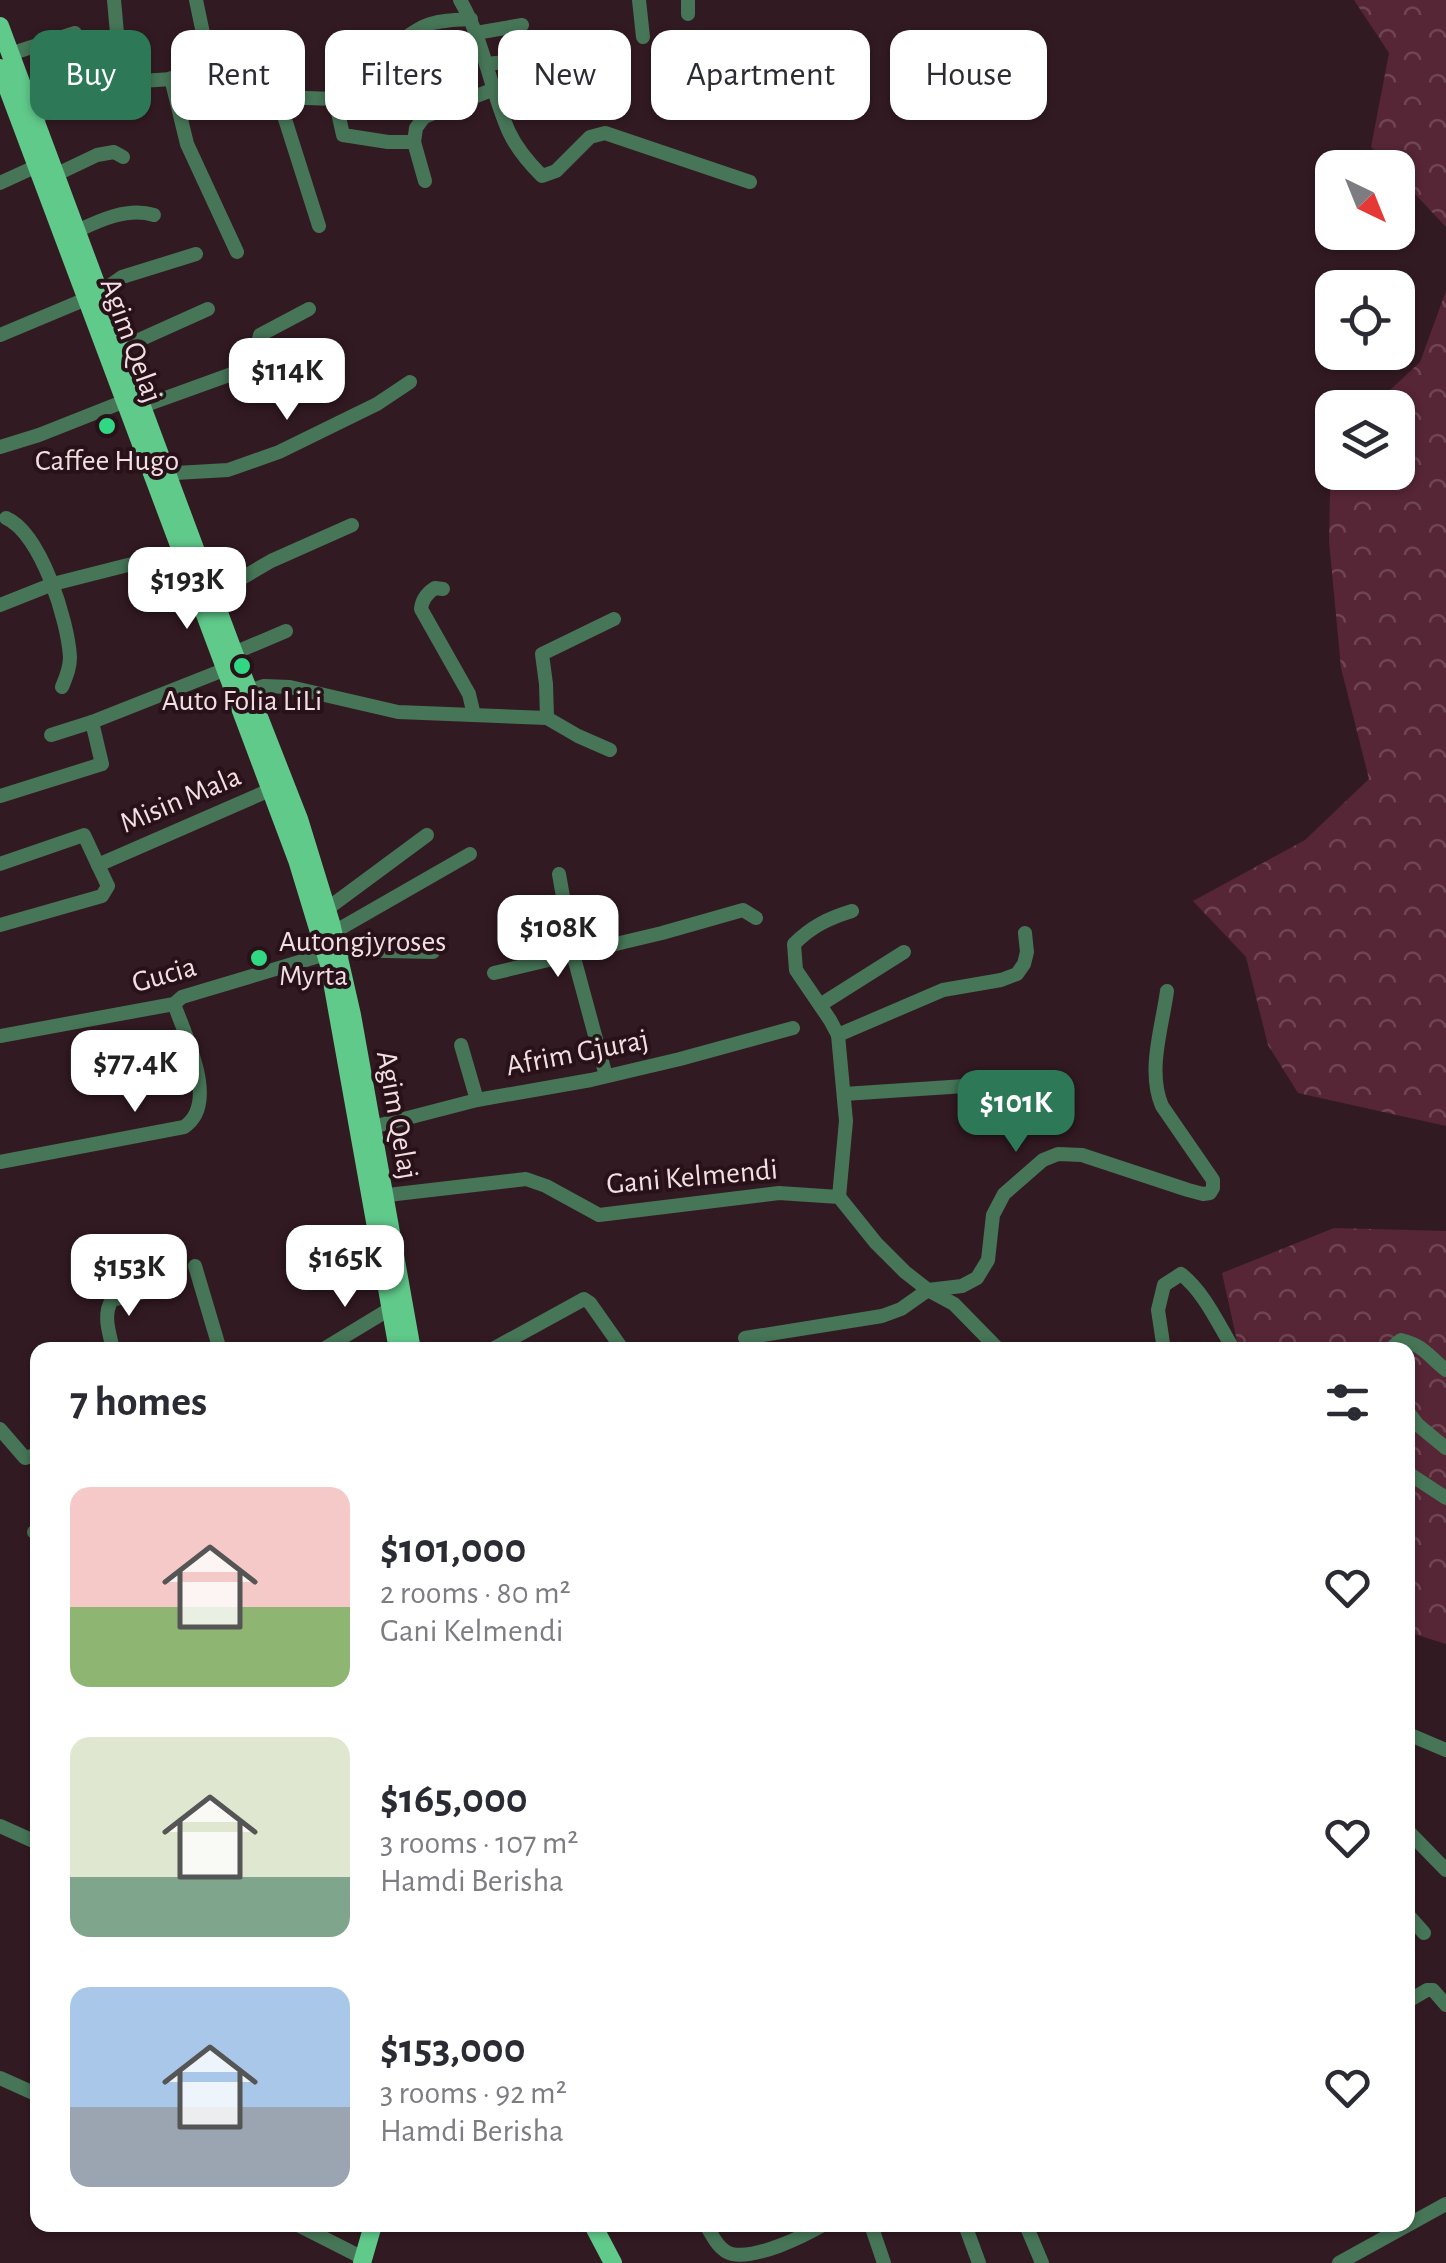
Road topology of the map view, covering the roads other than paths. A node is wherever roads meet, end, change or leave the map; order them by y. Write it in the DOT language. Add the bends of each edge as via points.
graph roads {
  1 [pos="114,0"];
  2 [pos="196,0"];
  3 [pos="460,0"];
  4 [pos="639,0"];
  5 [pos="522,25"];
  6 [pos="0,26"];
  7 [pos="474,26"];
  8 [pos="117,30"];
  9 [pos="202,30"];
  10 [pos="415,30"];
  11 [pos="643,37"];
  12 [pos="30,51"];
  13 [pos="5,61"];
  14 [pos="498,63"];
  15 [pos="486,64"];
  16 [pos="171,78"];
  17 [pos="151,80"];
  18 [pos="494,89"];
  19 [pos="478,95"];
  20 [pos="30,119"];
  21 [pos="27,120"];
  22 [pos="181,120"];
  23 [pos="285,120"];
  24 [pos="340,120"];
  25 [pos="422,120"];
  26 [pos="414,142"];
  27 [pos="123,157"];
  28 [pos="37,166"];
  29 [pos="56,175"];
  30 [pos="425,181"];
  31 [pos="750,182"];
  32 [pos="0,183"];
  33 [pos="154,215"];
  34 [pos="319,226"];
  35 [pos="77,231"];
  36 [pos="236,252"];
  37 [pos="196,254"];
  38 [pos="92,296"];
  39 [pos="208,309"];
  40 [pos="309,309"];
  41 [pos="0,335"];
  42 [pos="119,349"];
  43 [pos="410,382"];
  44 [pos="132,406"];
  45 [pos="0,447"];
  46 [pos="159,473"];
  47 [pos="6,518"];
  48 [pos="352,525"];
  49 [pos="188,550"];
  50 [pos="52,584"];
  51 [pos="444,589"];
  52 [pos="207,599"];
  53 [pos="0,604"];
  54 [pos="614,619"];
  55 [pos="286,631"];
  56 [pos="230,661"];
  57 [pos="62,687"];
  58 [pos="242,693"];
  59 [pos="474,714"];
  60 [pos="547,718"];
  61 [pos="92,722"];
  62 [pos="50,735"];
  63 [pos="610,750"];
  64 [pos="278,787"];
  65 [pos="0,796"];
  66 [pos="427,835"];
  67 [pos="470,854"];
  68 [pos="0,864"];
  69 [pos="98,865"];
  70 [pos="559,874"];
  71 [pos="320,911"];
  72 [pos="852,911"];
  73 [pos="756,918"];
  74 [pos="0,925"];
  75 [pos="1025,932"];
  76 [pos="333,946"];
  77 [pos="433,952"];
  78 [pos="904,952"];
  79 [pos="573,954"];
  80 [pos="494,973"];
  81 [pos="1167,992"];
  82 [pos="174,1004"];
  83 [pos="820,1004"];
  84 [pos="792,1028"];
  85 [pos="838,1035"];
  86 [pos="0,1036"];
  87 [pos="461,1045"];
  88 [pos="606,1076"];
  89 [pos="965,1086"];
  90 [pos="844,1094"];
  91 [pos="477,1100"];
  92 [pos="365,1129"];
  93 [pos="0,1162"];
  94 [pos="377,1196"];
  95 [pos="838,1197"];
  96 [pos="195,1266"];
  97 [pos="928,1290"];
  98 [pos="148,1291"];
  99 [pos="397,1305"];
  100 [pos="745,1338"];
  101 [pos="111,1342"];
  102 [pos="218,1342"];
  103 [pos="335,1342"];
  104 [pos="398,1342"];
  105 [pos="409,1342"];
  106 [pos="506,1342"];
  107 [pos="617,1342"];
  108 [pos="991,1342"];
  109 [pos="1163,1342"];
  110 [pos="1229,1342"];
  111 [pos="1415,1343"];
  112 [pos="1446,1370"];
  113 [pos="1415,1421"];
  114 [pos="0,1429"];
  115 [pos="1446,1448"];
  116 [pos="30,1455"];
  117 [pos="1415,1478"];
  118 [pos="1446,1498"];
  119 [pos="1415,1737"];
  120 [pos="1446,1750"];
  121 [pos="0,1826"];
  122 [pos="1415,1838"];
  123 [pos="30,1839"];
  124 [pos="1446,1870"];
  125 [pos="1415,1923"];
  126 [pos="1424,1933"];
  127 [pos="1415,1998"];
  128 [pos="1446,2005"];
  129 [pos="0,2078"];
  130 [pos="30,2091"];
  131 [pos="1442,2211"];
  132 [pos="1415,2225"];
  133 [pos="310,2232"];
  134 [pos="371,2232"];
  135 [pos="597,2232"];
  136 [pos="711,2232"];
  137 [pos="806,2232"];
  138 [pos="873,2232"];
  139 [pos="968,2232"];
  140 [pos="1029,2232"];
  141 [pos="1400,2232"];
  142 [pos="362,2261"];
  143 [pos="613,2263"];
  144 [pos="884,2263"];
  145 [pos="979,2263"];
  146 [pos="1042,2263"];
  147 [pos="1339,2263"];
  1 -- 8 [label="street"];
  2 -- 9 [label="street"];
  3 -- 7 [label="street"];
  4 -- 11 [label="street"];
  5 -- 7 [label="street"];
  6 -- 13 [label="main road, Agim Qelaj"];
  7 -- 10 [label="street" via="433,21"];
  7 -- 15 [label="street"];
  12 -- 13 [label="street"];
  13 -- 21 [label="main road, Agim Qelaj"];
  14 -- 15 [label="street"];
  15 -- 18 [label="street"];
  16 -- 17 [label="street"];
  18 -- 19 [label="street"];
  18 -- 31 [label="street" via="510,134 542,176 590,137 605,133"];
  20 -- 21 [label="street"];
  21 -- 28 [label="main road, Agim Qelaj"];
  21 -- 29 [label="main road, Agim Qelaj"];
  22 -- 36 [label="street"];
  23 -- 34 [label="street"];
  24 -- 26 [label="street" via="343,134"];
  25 -- 26 [label="street"];
  26 -- 30 [label="street"];
  27 -- 29 [label="street" via="96,155"];
  28 -- 32 [label="street"];
  28 -- 38 [label="main road, Agim Qelaj"];
  29 -- 35 [label="main road, Agim Qelaj"];
  33 -- 35 [label="street" via="132,212"];
  35 -- 38 [label="main road, Agim Qelaj"];
  37 -- 38 [label="street, Agim Qelaj" via="122,278"];
  38 -- 41 [label="street"];
  38 -- 42 [label="main road, Agim Qelaj"];
  38 -- 44 [label="main road, Agim Qelaj"];
  39 -- 42 [label="street"];
  40 -- 44 [label="street" via="260,335 265,362"];
  42 -- 44 [label="main road, Agim Qelaj"];
  43 -- 46 [label="street" via="280,452 222,471"];
  44 -- 45 [label="street"];
  44 -- 46 [label="main road, Agim Qelaj"];
  46 -- 49 [label="main road, Agim Qelaj"];
  47 -- 50 [label="street" via="35,545"];
  48 -- 52 [label="street"];
  49 -- 50 [label="street"];
  49 -- 52 [label="main road, Agim Qelaj"];
  50 -- 53 [label="street"];
  50 -- 57 [label="street" via="70,658"];
  51 -- 59 [label="street" via="428,593 421,609"];
  52 -- 56 [label="main road, Agim Qelaj"];
  54 -- 60 [label="street" via="542,654"];
  55 -- 56 [label="street"];
  56 -- 58 [label="main road, Agim Qelaj"];
  56 -- 61 [label="street"];
  58 -- 59 [label="street" via="290,687 398,712"];
  58 -- 64 [label="main road, Agim Qelaj"];
  59 -- 60 [label="street"];
  60 -- 63 [label="street"];
  61 -- 62 [label="street"];
  61 -- 65 [label="street" via="102,764"];
  64 -- 69 [label="street, Misin Mala"];
  64 -- 71 [label="main road, Agim Qelaj" via="299,820"];
  66 -- 71 [label="street"];
  67 -- 76 [label="street"];
  68 -- 69 [label="street, Misin Mala" via="84,836"];
  69 -- 74 [label="street, Misin Mala" via="108,886 102,896"];
  70 -- 79 [label="street"];
  71 -- 76 [label="main road, Agim Qelaj"];
  72 -- 83 [label="street" via="809,929 794,944 796,970"];
  73 -- 79 [label="street" via="743,910"];
  75 -- 85 [label="street" via="1027,952 1017,974 942,990"];
  76 -- 77 [label="street"];
  76 -- 82 [label="street, Gucia"];
  76 -- 92 [label="main road, Agim Qelaj"];
  78 -- 83 [label="street"];
  79 -- 80 [label="street"];
  79 -- 88 [label="street"];
  81 -- 97 [label="street" via="1156,1094 1213,1180 1210,1193 1058,1154 1004,1194 993,1215 988,1260 976,1278"];
  82 -- 86 [label="street, Gucia"];
  82 -- 93 [label="street" via="198,1075 195,1120"];
  83 -- 85 [label="street"];
  84 -- 88 [label="street, Afrim Gjuraj"];
  85 -- 90 [label="street"];
  87 -- 91 [label="street"];
  88 -- 91 [label="street, Afrim Gjuraj"];
  89 -- 90 [label="street"];
  90 -- 95 [label="street"];
  91 -- 92 [label="street, Afrim Gjuraj"];
  92 -- 94 [label="main road, Agim Qelaj"];
  94 -- 95 [label="street, Gani Kelmendi" via="526,1179 599,1215 779,1193"];
  94 -- 99 [label="main road, Agim Qelaj" via="394,1256"];
  95 -- 97 [label="street"];
  96 -- 102 [label="street"];
  97 -- 100 [label="street" via="882,1316"];
  97 -- 108 [label="street" via="954,1304"];
  98 -- 101 [label="street" via="112,1300 106,1314"];
  99 -- 103 [label="street"];
  99 -- 104 [label="main road, Agim Qelaj"];
  99 -- 105 [label="main road, Agim Qelaj"];
  106 -- 107 [label="street" via="584,1300"];
  109 -- 110 [label="street" via="1158,1310 1164,1285 1181,1274"];
  111 -- 112 [label="street"];
  113 -- 115 [label="street"];
  114 -- 116 [label="street"];
  117 -- 118 [label="street"];
  119 -- 120 [label="street"];
  121 -- 123 [label="street"];
  122 -- 124 [label="street"];
  125 -- 126 [label="street"];
  127 -- 128 [label="street" via="1433,1990"];
  129 -- 130 [label="street"];
  131 -- 132 [label="street"];
  133 -- 142 [label="street"];
  134 -- 142 [label="main road"];
  135 -- 143 [label="main road"];
  136 -- 137 [label="street" via="731,2254 761,2251"];
  138 -- 144 [label="street"];
  139 -- 145 [label="street"];
  140 -- 146 [label="street"];
  141 -- 147 [label="street"];
}
